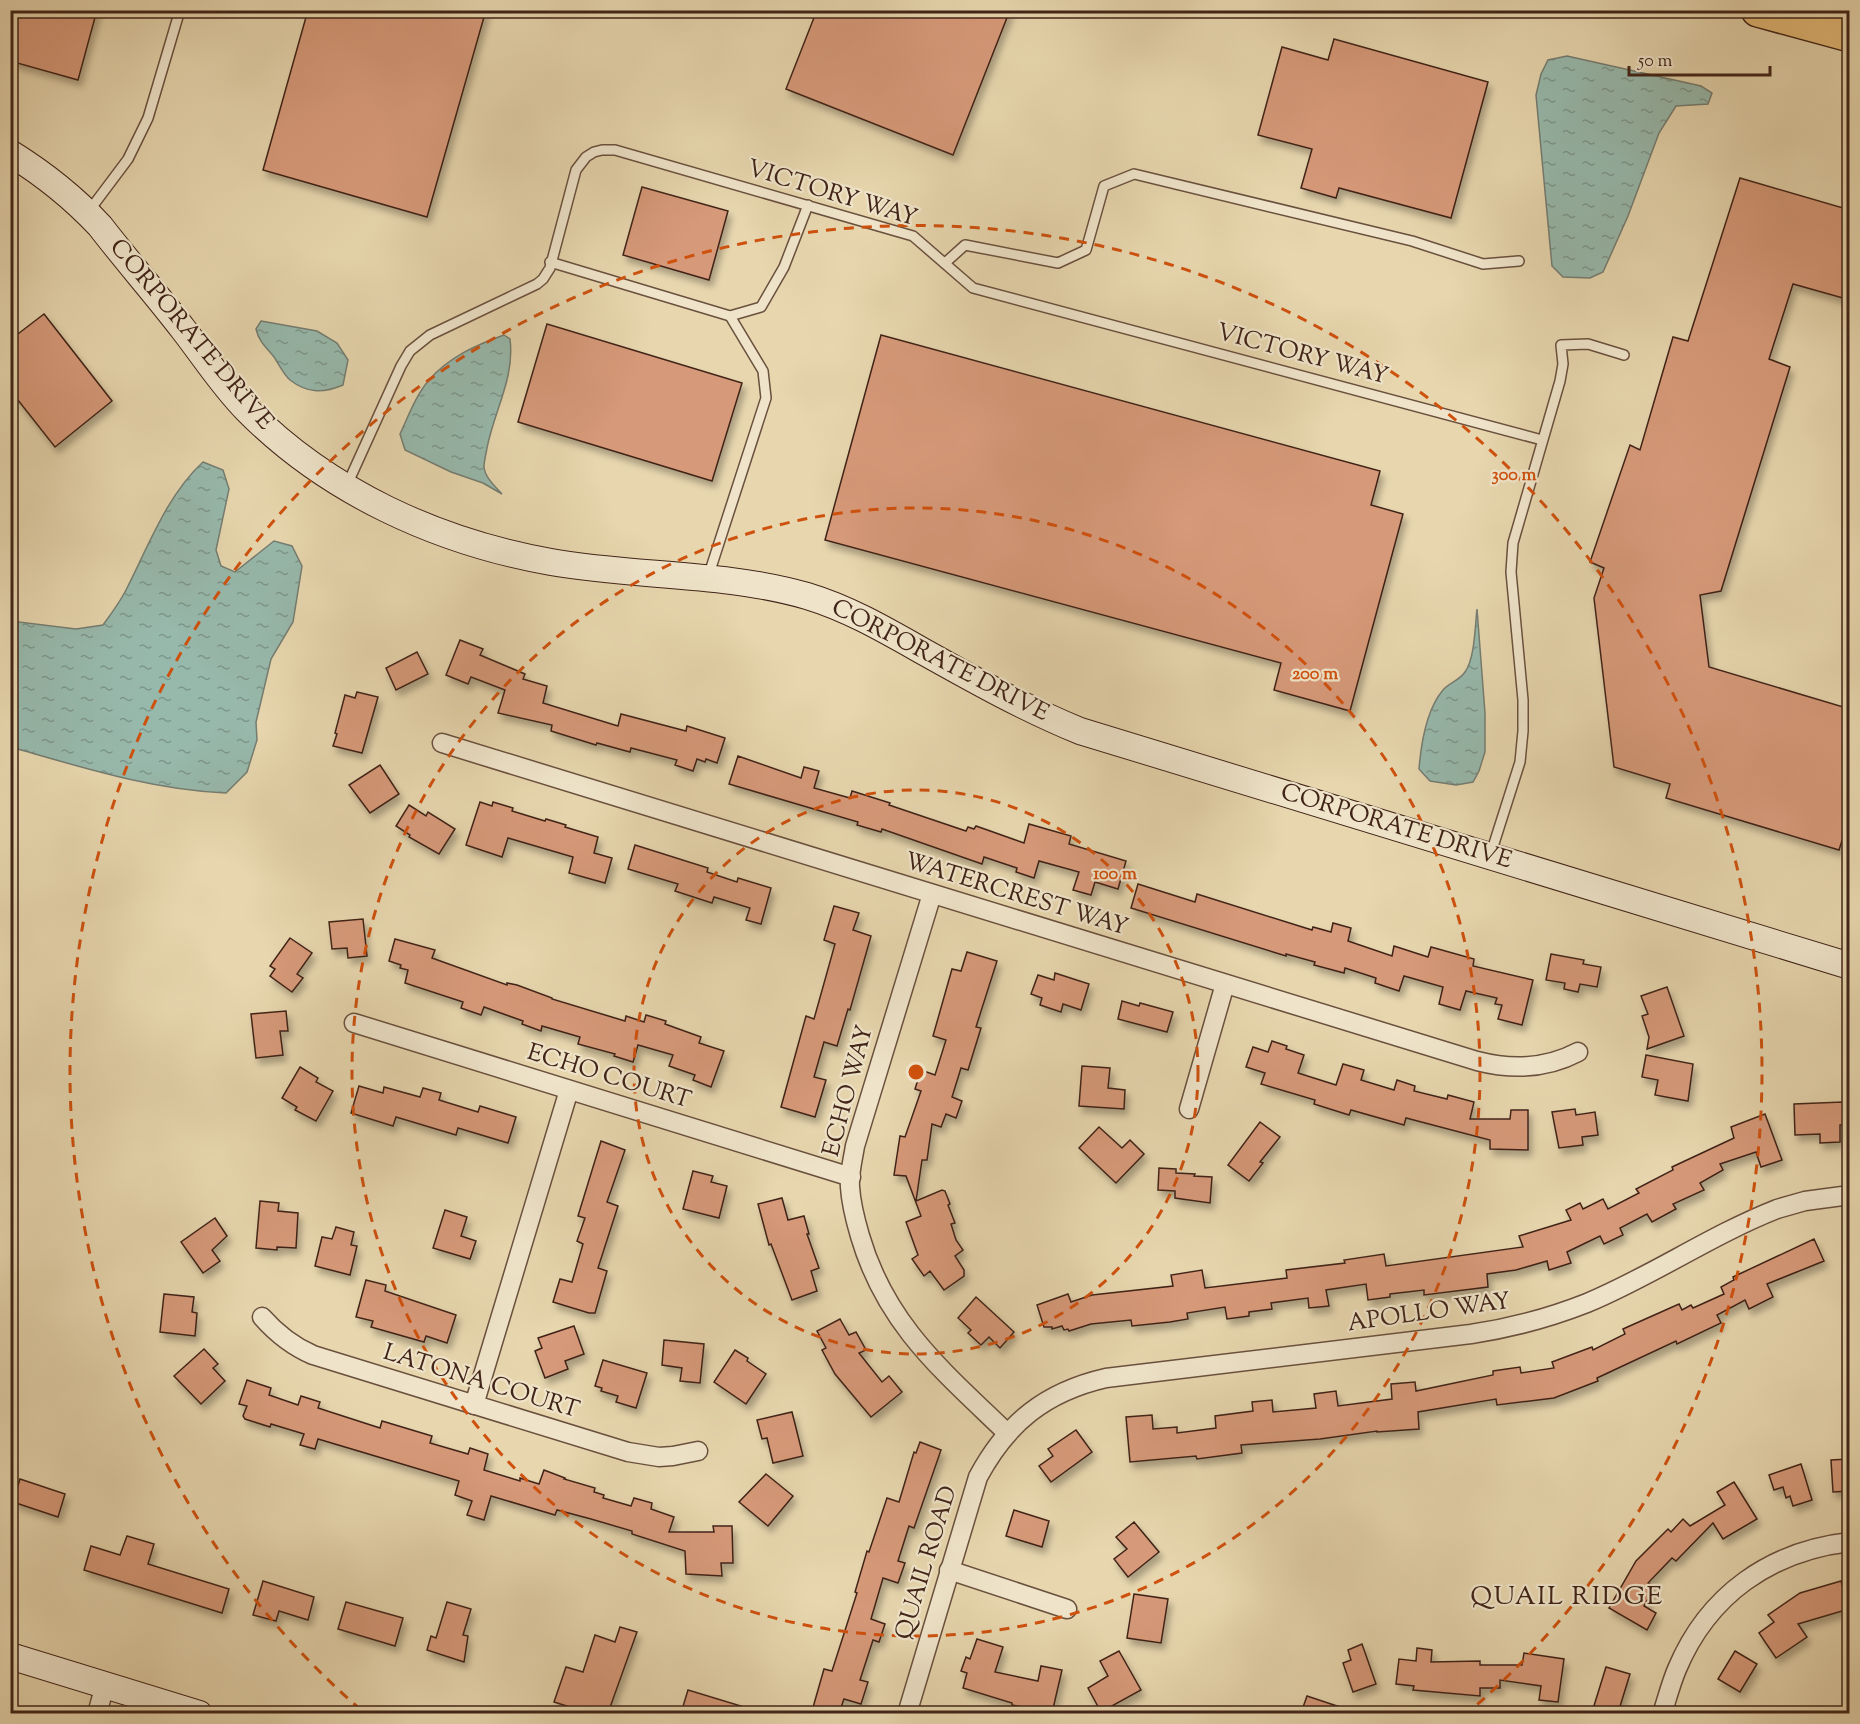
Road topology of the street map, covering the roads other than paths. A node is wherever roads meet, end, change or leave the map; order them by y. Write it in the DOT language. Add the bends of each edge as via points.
graph roads {
  1 [pos="180,10"];
  2 [pos="1758,10"];
  3 [pos="1850,35"];
  4 [pos="10,153"];
  5 [pos="808,205"];
  6 [pos="88,213"];
  7 [pos="1519,261"];
  8 [pos="550,262"];
  9 [pos="945,263"];
  10 [pos="730,316"];
  11 [pos="1624,355"];
  12 [pos="1542,440"];
  13 [pos="346,488"];
  14 [pos="707,579"];
  15 [pos="442,743"];
  16 [pos="1490,856"];
  17 [pos="932,894"];
  18 [pos="1850,966"];
  19 [pos="1225,984"];
  20 [pos="354,1023"];
  21 [pos="1578,1052"];
  22 [pos="569,1090"];
  23 [pos="1189,1108"];
  24 [pos="851,1177"];
  25 [pos="1850,1195"];
  26 [pos="262,1317"];
  27 [pos="474,1405"];
  28 [pos="1007,1433"];
  29 [pos="698,1451"];
  30 [pos="1850,1542"];
  31 [pos="949,1570"];
  32 [pos="1067,1609"];
  33 [pos="10,1656"];
  34 [pos="105,1685"];
  35 [pos="97,1713"];
  36 [pos="199,1713"];
  37 [pos="907,1713"];
  38 [pos="1662,1713"];
  1 -- 6 [label="lane" via="148,118 128,159"];
  2 -- 3 [label="highway"];
  4 -- 6 [label="street, CORPORATE DRIVE" via="49,177"];
  5 -- 8 [label="lane, VICTORY WAY" via="615,150 602,150 586,157 576,170"];
  5 -- 9 [label="lane, VICTORY WAY" via="914,236"];
  5 -- 10 [label="lane" via="784,267 761,307"];
  6 -- 13 [label="street, CORPORATE DRIVE" via="245,408 299,457"];
  7 -- 9 [label="lane" via="1483,264 1412,241 1134,174 1104,186 1086,250 1058,263 965,245"];
  8 -- 10 [label="lane"];
  8 -- 13 [label="lane, VICTORY WAY" via="546,275 537,284 429,335 410,351"];
  9 -- 12 [label="lane, VICTORY WAY" via="973,288"];
  10 -- 14 [label="lane" via="763,371 766,398"];
  11 -- 12 [label="lane" via="1588,344 1561,345 1560,381"];
  12 -- 16 [label="lane" via="1516,528 1511,572 1523,739 1520,762"];
  13 -- 14 [label="street, CORPORATE DRIVE" via="417,522 500,550 587,567"];
  14 -- 16 [label="street, CORPORATE DRIVE" via="773,587 833,605 1010,699 1080,730"];
  15 -- 17 [label="street, WATERCREST WAY"];
  16 -- 18 [label="street, CORPORATE DRIVE"];
  17 -- 19 [label="street, WATERCREST WAY"];
  17 -- 24 [label="street, ECHO WAY" via="855,1146"];
  19 -- 21 [label="street, WATERCREST WAY" via="1494,1065 1538,1066"];
  19 -- 23 [label="street"];
  20 -- 22 [label="street, ECHO COURT"];
  22 -- 24 [label="street, ECHO COURT"];
  22 -- 27 [label="street"];
  24 -- 28 [label="street, ECHO WAY" via="852,1209 863,1247 898,1319 926,1354"];
  25 -- 28 [label="street, APOLLO WAY" via="1805,1201 1768,1213 1604,1295 1548,1317 1471,1335 1106,1378 1056,1395 1026,1414"];
  26 -- 27 [label="street, LATONA COURT" via="280,1335 313,1355"];
  27 -- 29 [label="street, LATONA COURT" via="638,1454 673,1456"];
  28 -- 31 [label="street, QUAIL ROAD" via="978,1477"];
  30 -- 38 [label="street" via="1791,1555 1730,1592 1692,1639 1676,1670"];
  31 -- 32 [label="street"];
  31 -- 37 [label="street, QUAIL ROAD"];
  33 -- 34 [label="street"];
  34 -- 35 [label="street"];
  34 -- 36 [label="street"];
}
